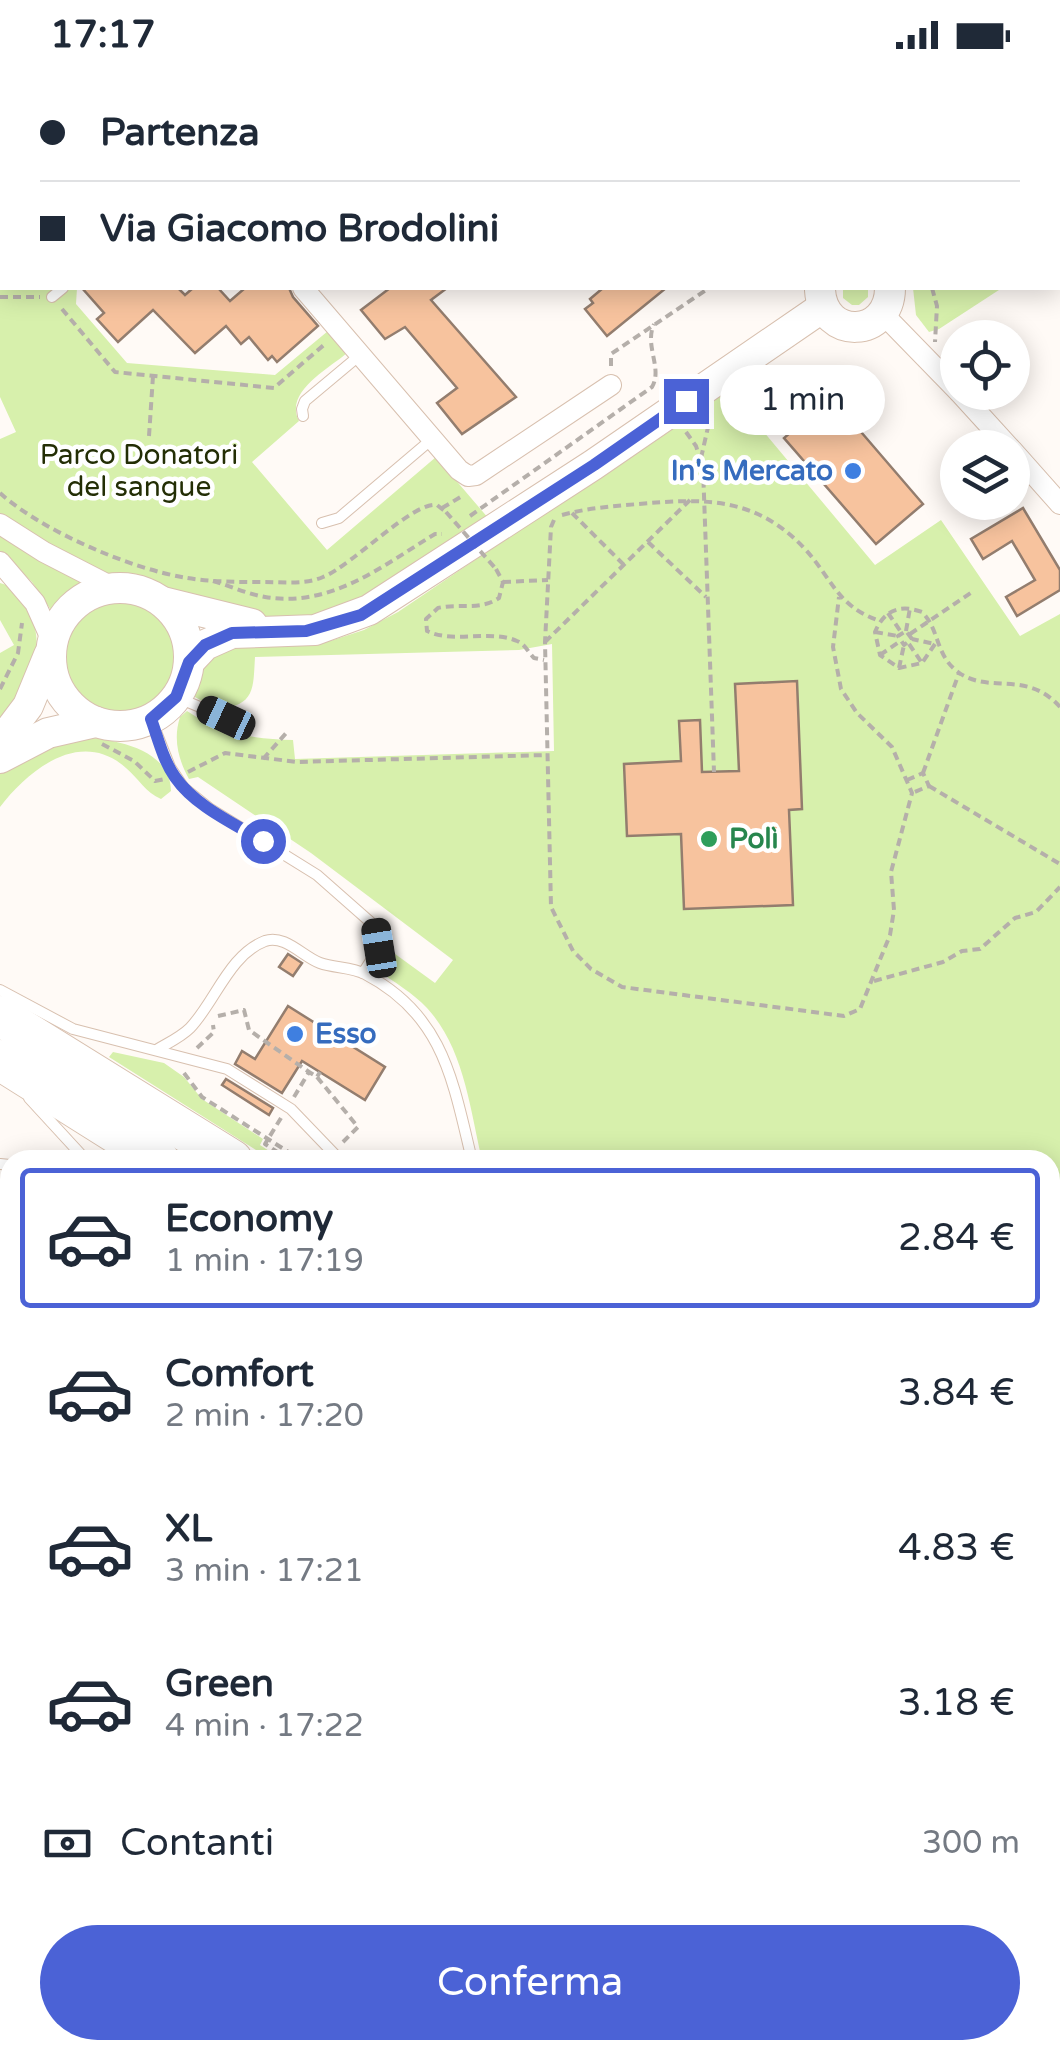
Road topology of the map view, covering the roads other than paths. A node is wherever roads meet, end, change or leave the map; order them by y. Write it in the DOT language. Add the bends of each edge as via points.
graph roads {
  1 [pos="61,290"];
  2 [pos="305,290"];
  3 [pos="52,297"];
  4 [pos="822,297"];
  5 [pos="886,301"];
  6 [pos="360,354"];
  7 [pos="940,369"];
  8 [pos="611,385"];
  9 [pos="975,410"];
  10 [pos="303,416"];
  11 [pos="993,430"];
  12 [pos="432,439"];
  13 [pos="1030,470"];
  14 [pos="1060,504"];
  15 [pos="322,522"];
  16 [pos="0,524"];
  17 [pos="0,562"];
  18 [pos="114,588"];
  19 [pos="162,602"];
  20 [pos="299,632"];
  21 [pos="51,646"];
  22 [pos="189,662"];
  23 [pos="176,697"];
  24 [pos="226,718"];
  25 [pos="151,719"];
  26 [pos="96,733"];
  27 [pos="0,743"];
  28 [pos="0,758"];
  29 [pos="363,973"];
  30 [pos="0,990"];
  31 [pos="0,1016"];
  32 [pos="158,1050"];
  33 [pos="7,1073"];
  34 [pos="77,1150"];
  35 [pos="142,1150"];
  36 [pos="244,1150"];
  37 [pos="331,1150"];
  38 [pos="469,1150"];
  1 -- 3 [label="lane"];
  2 -- 6 [label="street"];
  4 -- 5 [label="street" via="829,315 846,326 866,326"];
  4 -- 20 [label="street" via="594,465 394,596 343,622"];
  5 -- 7 [label="street"];
  6 -- 10 [label="lane" via="305,402"];
  6 -- 12 [label="street"];
  8 -- 12 [label="street" via="476,475 458,470"];
  9 -- 11 [label="street"];
  12 -- 15 [label="lane" via="339,518"];
  13 -- 14 [label="street"];
  16 -- 18 [label="street"];
  17 -- 21 [label="street" via="35,603"];
  18 -- 19 [label="street"];
  18 -- 21 [label="street" via="81,599 58,624"];
  19 -- 20 [label="street"];
  19 -- 22 [label="street" via="183,628"];
  20 -- 22 [label="street" via="232,633 205,645"];
  21 -- 26 [label="street" via="63,697"];
  21 -- 27 [label="street" via="28,706"];
  22 -- 23 [label="street"];
  23 -- 24 [label="lane"];
  23 -- 25 [label="street"];
  25 -- 26 [label="street"];
  25 -- 29 [label="lane" via="184,788 317,874 376,927 379,948"];
  26 -- 28 [label="street" via="48,733"];
  29 -- 32 [label="lane" via="267,940 245,954 188,1030"];
  29 -- 38 [label="lane" via="410,1006 433,1034"];
  30 -- 32 [label="lane" via="73,1029"];
  31 -- 36 [label="highway"];
  32 -- 37 [label="lane" via="227,1069 291,1109"];
  33 -- 34 [label="lane"];
  33 -- 35 [label="highway"];
}
